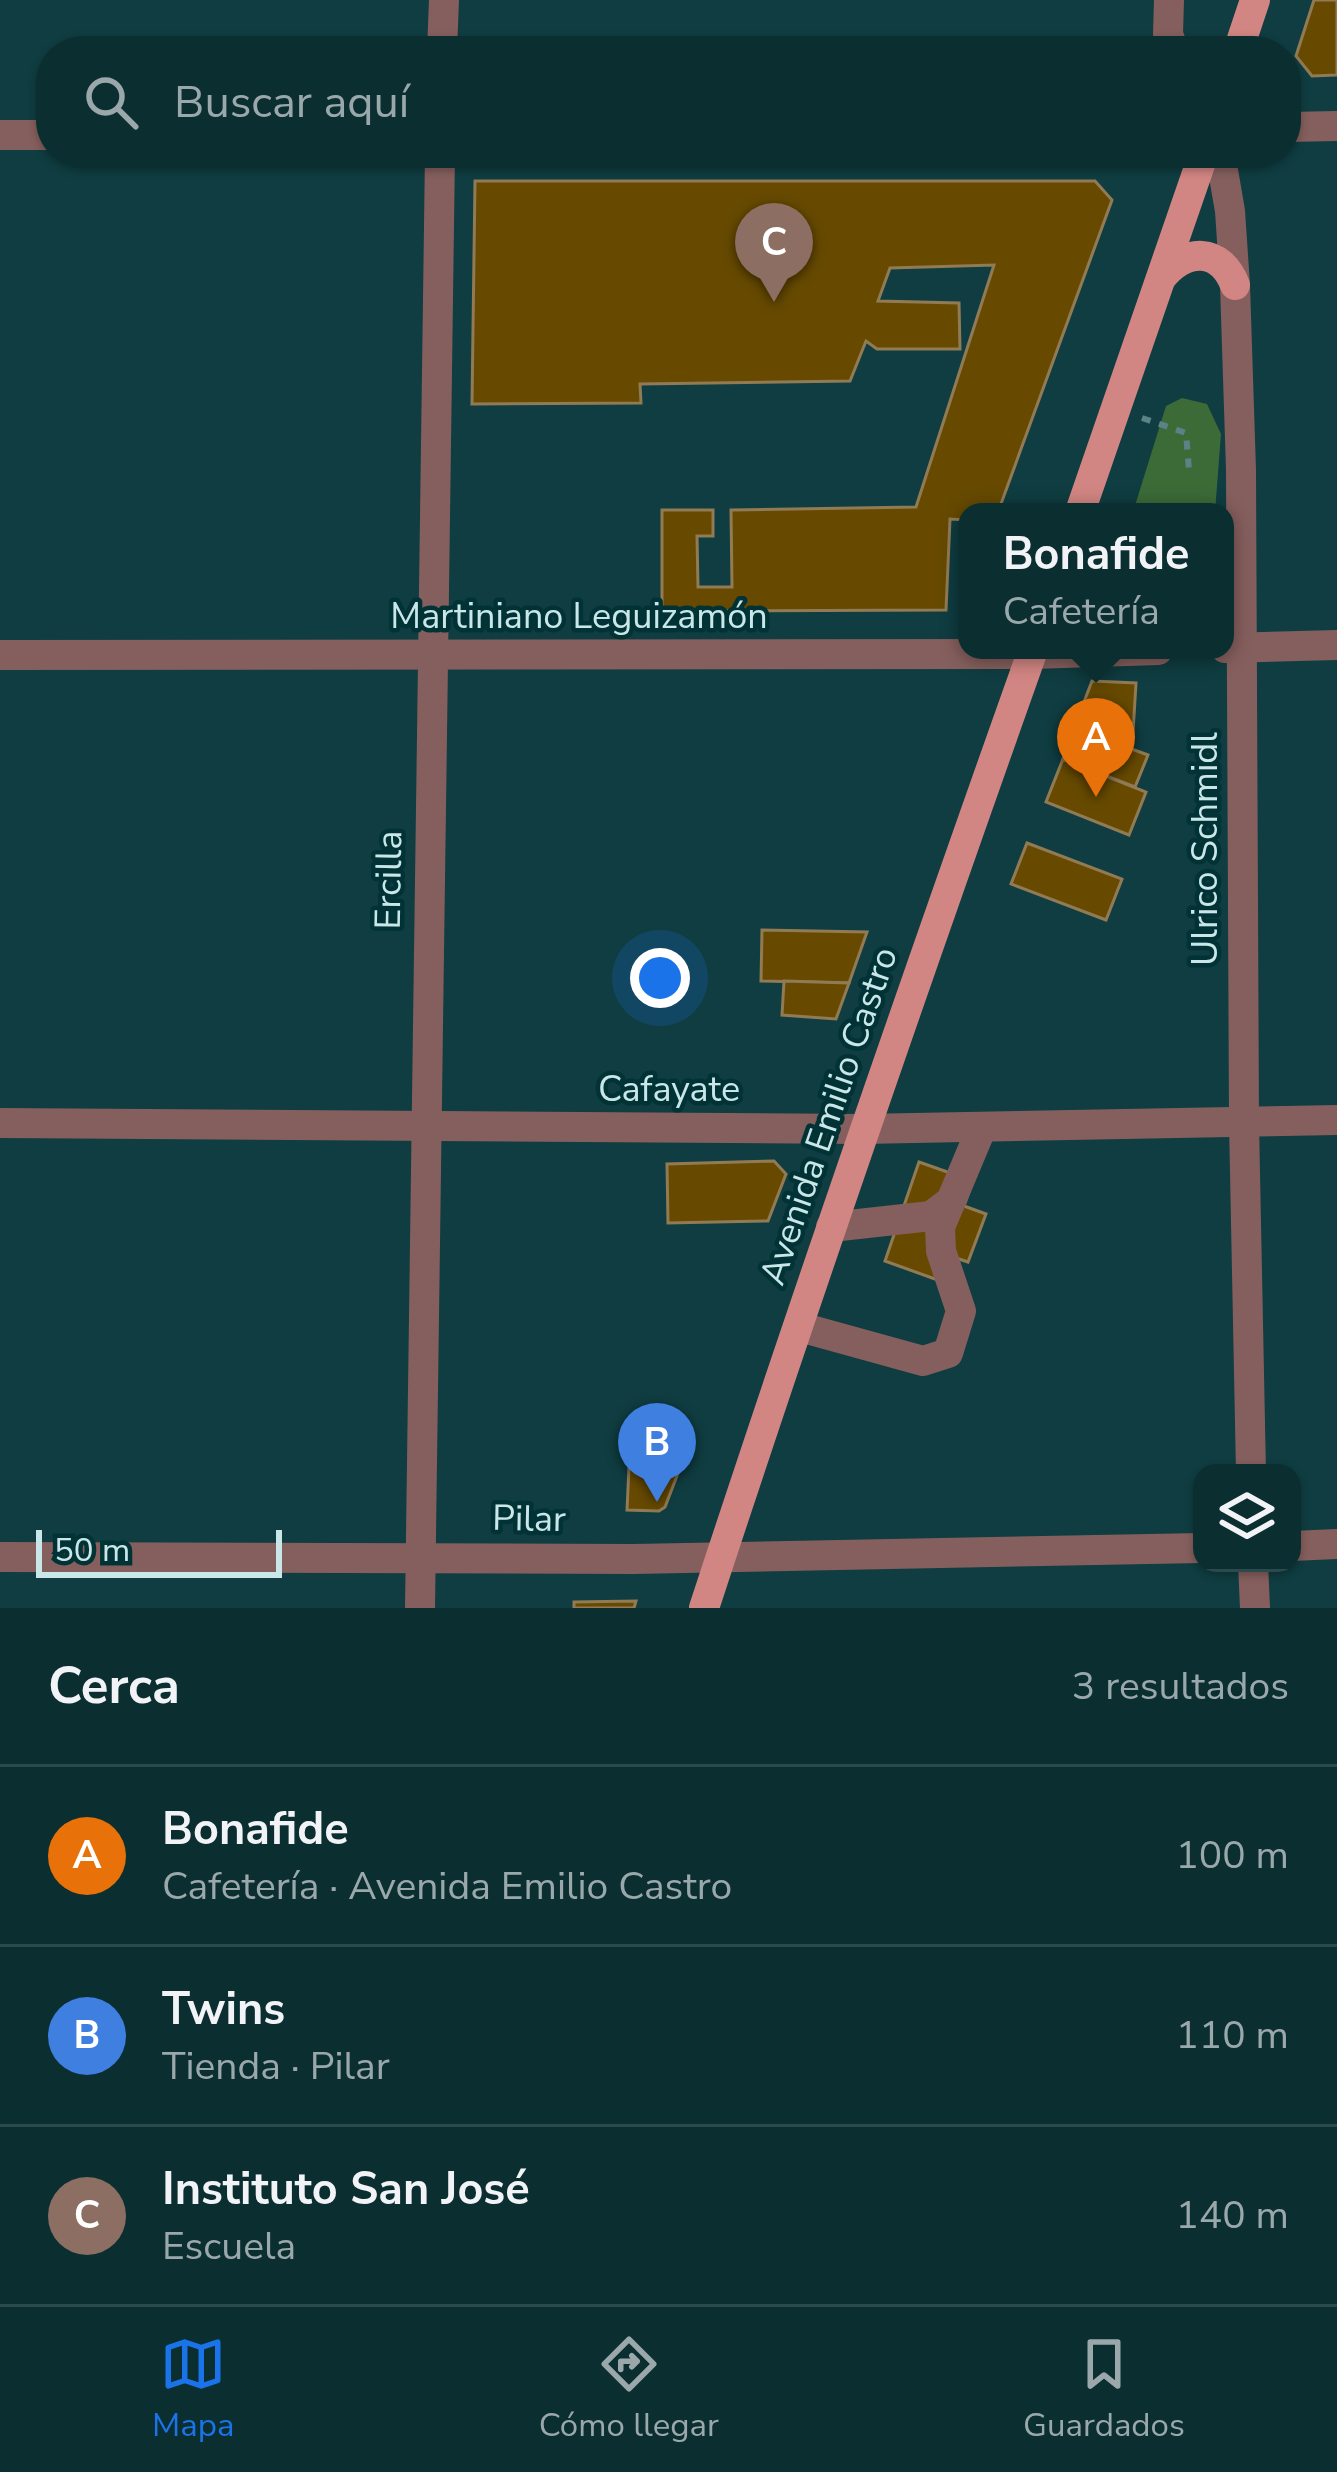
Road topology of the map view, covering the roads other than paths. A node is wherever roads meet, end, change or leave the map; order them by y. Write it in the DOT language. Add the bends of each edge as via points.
graph roads {
  1 [pos="444,0"];
  2 [pos="1168,0"];
  3 [pos="1256,0"];
  4 [pos="443,36"];
  5 [pos="1169,36"];
  6 [pos="1243,36"];
  7 [pos="1337,126"];
  8 [pos="1301,127"];
  9 [pos="36,134"];
  10 [pos="0,135"];
  11 [pos="440,168"];
  12 [pos="1199,168"];
  13 [pos="1223,168"];
  14 [pos="1162,277"];
  15 [pos="1235,285"];
  16 [pos="1083,503"];
  17 [pos="1337,645"];
  18 [pos="1234,648"];
  19 [pos="958,652"];
  20 [pos="0,655"];
  21 [pos="431,656"];
  22 [pos="1030,659"];
  23 [pos="1337,1120"];
  24 [pos="1244,1122"];
  25 [pos="0,1123"];
  26 [pos="424,1127"];
  27 [pos="982,1127"];
  28 [pos="862,1129"];
  29 [pos="951,1201"];
  30 [pos="831,1227"];
  31 [pos="800,1327"];
  32 [pos="1251,1464"];
  33 [pos="1337,1544"];
  34 [pos="1301,1546"];
  35 [pos="1193,1548"];
  36 [pos="420,1557"];
  37 [pos="720,1557"];
  38 [pos="0,1558"];
  39 [pos="1253,1572"];
  40 [pos="420,1608"];
  41 [pos="704,1608"];
  42 [pos="1255,1608"];
  1 -- 4 [label="street"];
  2 -- 5 [label="street"];
  3 -- 6 [label="main road"];
  7 -- 8 [label="street"];
  9 -- 10 [label="street"];
  11 -- 21 [label="street, Ercilla"];
  12 -- 14 [label="main road"];
  13 -- 15 [label="street, Ulrico Schmidl"];
  14 -- 15 [label="main road" via="1186,256 1202,254 1230,270"];
  14 -- 16 [label="main road"];
  15 -- 18 [label="street, Ulrico Schmidl"];
  17 -- 18 [label="street"];
  18 -- 24 [label="street, Ulrico Schmidl"];
  19 -- 21 [label="street, Martiniano Leguizamón"];
  20 -- 21 [label="street, Martiniano Leguizamón"];
  21 -- 26 [label="street, Ercilla"];
  22 -- 28 [label="main road, Avenida Emilio Castro"];
  23 -- 24 [label="street, Cafayate"];
  24 -- 27 [label="street, Cafayate"];
  24 -- 32 [label="street, Ulrico Schmidl"];
  25 -- 26 [label="street, Cafayate"];
  26 -- 28 [label="street, Cafayate"];
  26 -- 36 [label="street, Ercilla"];
  27 -- 28 [label="street, Cafayate"];
  27 -- 29 [label="street"];
  28 -- 30 [label="main road, Avenida Emilio Castro"];
  29 -- 30 [label="street" via="931,1216"];
  29 -- 31 [label="street" via="941,1251 962,1311 948,1353 923,1361"];
  30 -- 31 [label="main road, Avenida Emilio Castro"];
  31 -- 37 [label="main road, Avenida Emilio Castro"];
  33 -- 34 [label="street"];
  35 -- 37 [label="street, Pilar"];
  36 -- 37 [label="street, Pilar"];
  36 -- 38 [label="street, Pilar"];
  36 -- 40 [label="street, Ercilla"];
  37 -- 41 [label="main road, Avenida Emilio Castro"];
  39 -- 42 [label="street"];
}
